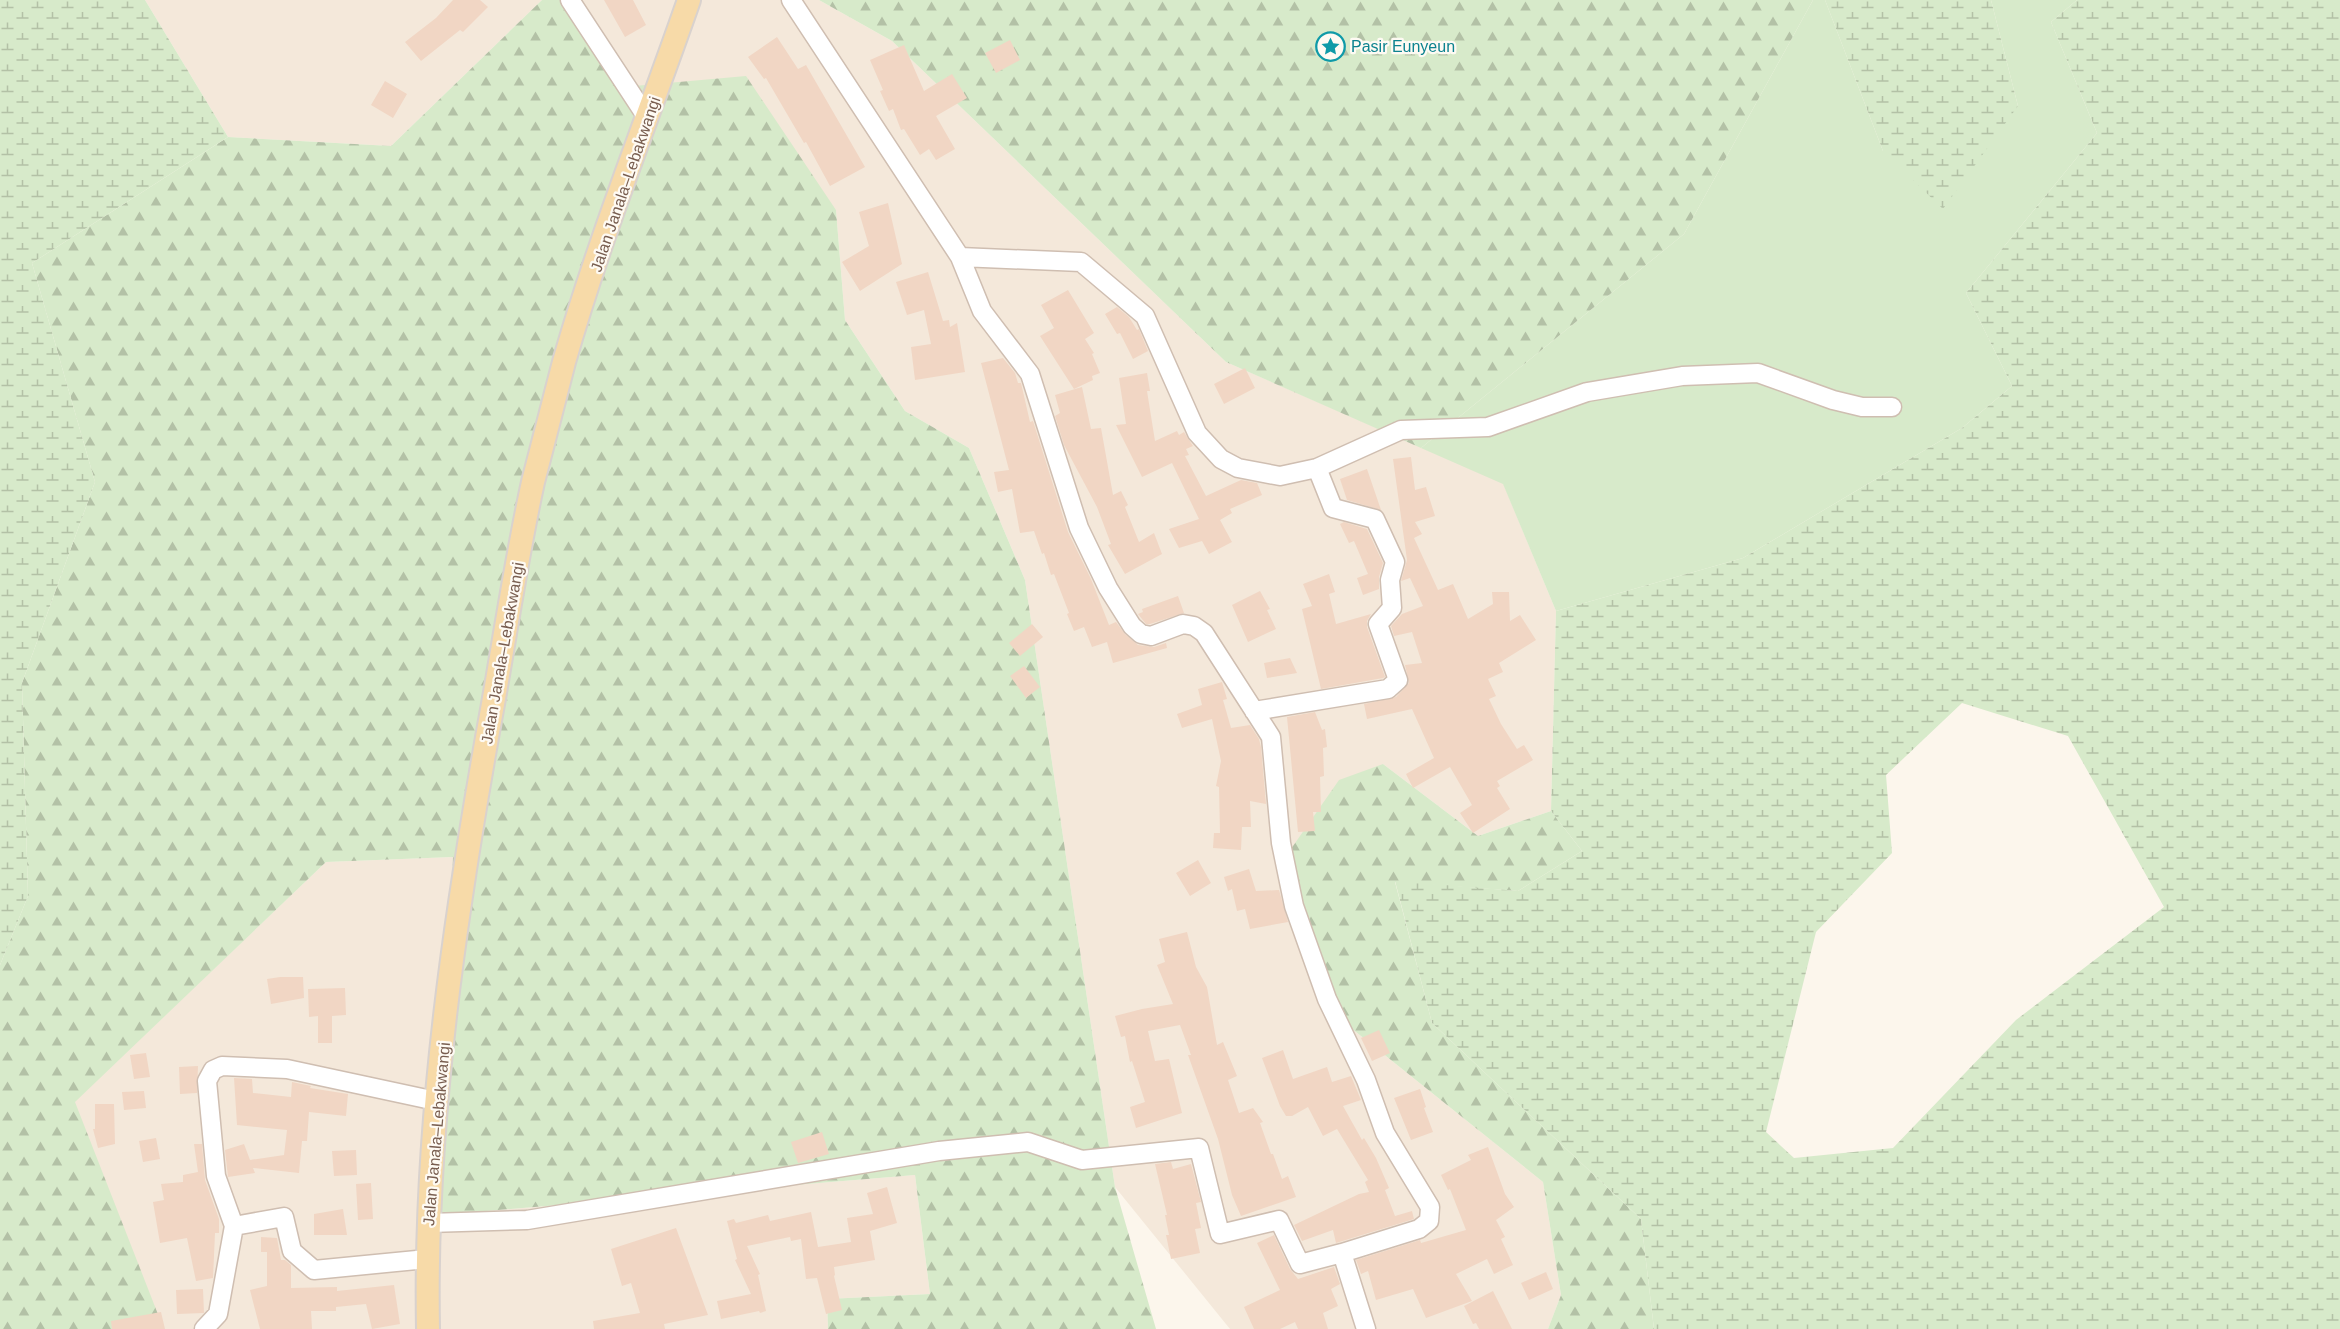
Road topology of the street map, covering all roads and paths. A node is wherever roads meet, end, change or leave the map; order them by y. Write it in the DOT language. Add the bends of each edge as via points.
graph roads {
  1 [pos="570,0"];
  2 [pos="689,0"];
  3 [pos="791,0"];
  4 [pos="648,119"];
  5 [pos="960,257"];
  6 [pos="1892,407"];
  7 [pos="1317,468"];
  8 [pos="1254,711"];
  9 [pos="436,1101"];
  10 [pos="429,1223"];
  11 [pos="234,1226"];
  12 [pos="1342,1253"];
  13 [pos="427,1259"];
  14 [pos="204,1329"];
  15 [pos="428,1329"];
  16 [pos="1366,1329"];
  1 -- 4 [label="street"];
  2 -- 4 [label="main road, Jalan Janala–Lebakwangi"];
  3 -- 5 [label="street"];
  4 -- 9 [label="main road, Jalan Janala–Lebakwangi" via="624,179 565,359 533,483 465,854"];
  5 -- 7 [label="street" via="1080,262 1145,316 1197,433 1221,459 1238,468 1280,476"];
  5 -- 8 [label="street" via="982,311 1030,374 1079,528 1108,588 1132,626 1151,636 1183,624 1194,626 1204,633"];
  6 -- 7 [label="street" via="1862,407 1833,400 1758,373 1682,376 1587,392 1488,427 1401,430"];
  7 -- 8 [label="street" via="1333,508 1375,519 1395,562 1390,580 1392,608 1378,624 1398,680 1388,689"];
  8 -- 12 [label="street" via="1271,737 1281,843 1294,906 1327,999 1366,1080 1385,1133 1430,1207 1429,1221 1419,1229"];
  9 -- 10 [label="main road, Jalan Janala–Lebakwangi"];
  9 -- 11 [label="street" via="287,1069 222,1066 213,1070 207,1081 216,1176"];
  10 -- 12 [label="street" via="527,1220 939,1151 1028,1142 1082,1160 1198,1148 1220,1234 1279,1220 1300,1264"];
  10 -- 13 [label="main road, Jalan Janala–Lebakwangi"];
  11 -- 13 [label="street" via="284,1217 292,1251 314,1270"];
  11 -- 14 [label="street" via="218,1314"];
  12 -- 16 [label="street"];
  13 -- 15 [label="main road, Jalan Janala–Lebakwangi"];
}
